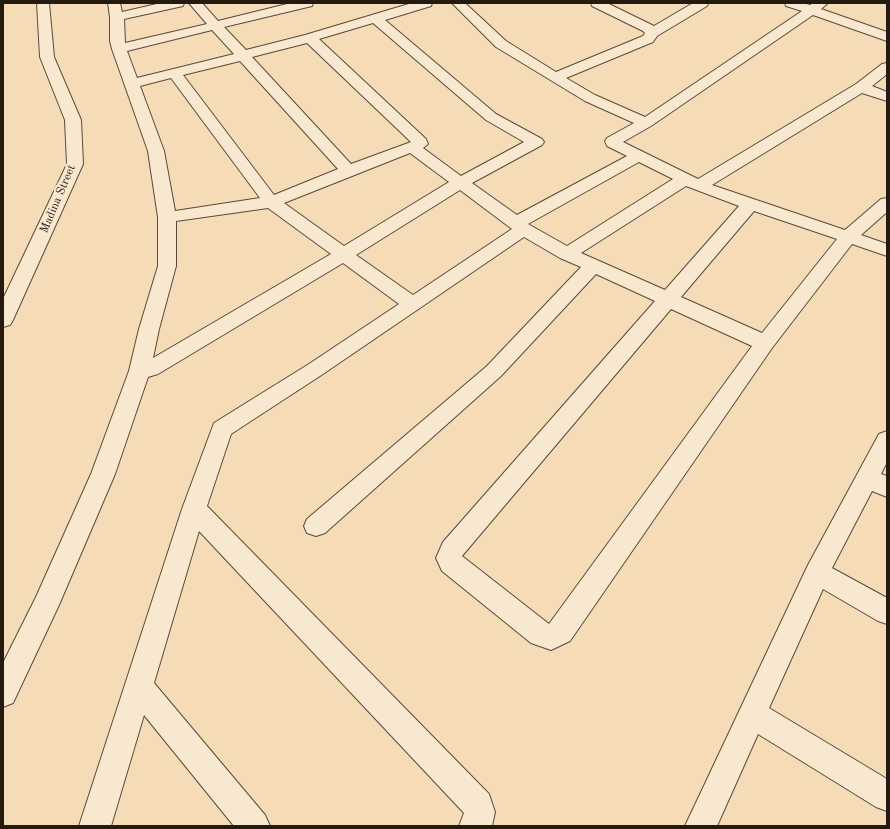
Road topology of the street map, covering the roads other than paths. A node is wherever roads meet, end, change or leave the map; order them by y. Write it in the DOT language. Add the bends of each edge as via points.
graph roads {
  1 [pos="43,3"];
  2 [pos="178,3"];
  3 [pos="195,3"];
  4 [pos="308,3"];
  5 [pos="426,3"];
  6 [pos="458,3"];
  7 [pos="597,3"];
  8 [pos="702,3"];
  9 [pos="791,3"];
  10 [pos="817,6"];
  11 [pos="116,10"];
  12 [pos="375,18"];
  13 [pos="215,26"];
  14 [pos="652,33"];
  15 [pos="887,37"];
  16 [pos="310,38"];
  17 [pos="119,49"];
  18 [pos="243,56"];
  19 [pos="887,67"];
  20 [pos="175,74"];
  21 [pos="555,78"];
  22 [pos="133,84"];
  23 [pos="861,87"];
  24 [pos="887,98"];
  25 [pos="646,123"];
  26 [pos="411,147"];
  27 [pos="639,156"];
  28 [pos="348,170"];
  29 [pos="692,182"];
  30 [pos="460,183"];
  31 [pos="271,202"];
  32 [pos="751,203"];
  33 [pos="887,203"];
  34 [pos="167,217"];
  35 [pos="520,226"];
  36 [pos="848,237"];
  37 [pos="887,250"];
  38 [pos="567,254"];
  39 [pos="343,255"];
  40 [pos="593,266"];
  41 [pos="668,300"];
  42 [pos="412,304"];
  43 [pos="3,320"];
  44 [pos="765,343"];
  45 [pos="140,371"];
  46 [pos="887,440"];
  47 [pos="877,483"];
  48 [pos="194,509"];
  49 [pos="316,526"];
  50 [pos="816,573"];
  51 [pos="887,612"];
  52 [pos="138,686"];
  53 [pos="3,693"];
  54 [pos="752,714"];
  55 [pos="887,796"];
  56 [pos="478,825"];
  57 [pos="95,826"];
  58 [pos="254,826"];
  59 [pos="701,826"];
  1 -- 43 [label="street, Madina Street" via="48,57 73,120 75,164"];
  2 -- 11 [label="street"];
  3 -- 13 [label="street"];
  4 -- 13 [label="street"];
  5 -- 12 [label="street"];
  6 -- 21 [label="street" via="501,44"];
  7 -- 14 [label="street" via="648,28"];
  8 -- 14 [label="street"];
  9 -- 10 [label="street"];
  10 -- 15 [label="street"];
  10 -- 25 [label="street"];
  11 -- 17 [label="street"];
  12 -- 16 [label="street"];
  12 -- 30 [label="street" via="491,117 536,141 535,144"];
  13 -- 17 [label="street"];
  13 -- 18 [label="street"];
  14 -- 21 [label="street" via="648,39"];
  16 -- 18 [label="street"];
  16 -- 26 [label="street" via="420,142"];
  17 -- 22 [label="street"];
  18 -- 20 [label="street"];
  18 -- 28 [label="street"];
  19 -- 23 [label="street"];
  20 -- 22 [label="street"];
  20 -- 31 [label="street"];
  21 -- 25 [label="street" via="590,98"];
  22 -- 34 [label="street" via="156,152"];
  23 -- 24 [label="street"];
  23 -- 29 [label="street"];
  25 -- 27 [label="street" via="613,141"];
  26 -- 28 [label="street"];
  26 -- 30 [label="street"];
  27 -- 29 [label="street"];
  27 -- 35 [label="street"];
  28 -- 31 [label="street"];
  29 -- 32 [label="street"];
  29 -- 38 [label="street"];
  30 -- 35 [label="street"];
  30 -- 39 [label="street"];
  31 -- 34 [label="street"];
  31 -- 39 [label="street"];
  32 -- 36 [label="street"];
  32 -- 41 [label="street"];
  33 -- 36 [label="street"];
  34 -- 45 [label="street" via="166,266"];
  35 -- 38 [label="street"];
  35 -- 42 [label="street"];
  36 -- 37 [label="street"];
  36 -- 44 [label="street"];
  38 -- 40 [label="street"];
  39 -- 42 [label="street"];
  39 -- 45 [label="street" via="151,369"];
  40 -- 41 [label="street"];
  40 -- 49 [label="street" via="494,371"];
  41 -- 44 [label="street"];
  41 -- 44 [label="street" via="452,550 448,558 450,563 541,634 551,637 560,632"];
  42 -- 48 [label="street" via="222,429"];
  45 -- 53 [label="street" via="103,474 46,605"];
  46 -- 47 [label="street"];
  47 -- 50 [label="street"];
  48 -- 52 [label="street"];
  48 -- 56 [label="street" via="478,805"];
  50 -- 51 [label="street"];
  50 -- 54 [label="street"];
  52 -- 57 [label="street"];
  52 -- 58 [label="street"];
  54 -- 55 [label="street"];
  54 -- 59 [label="street"];
}
